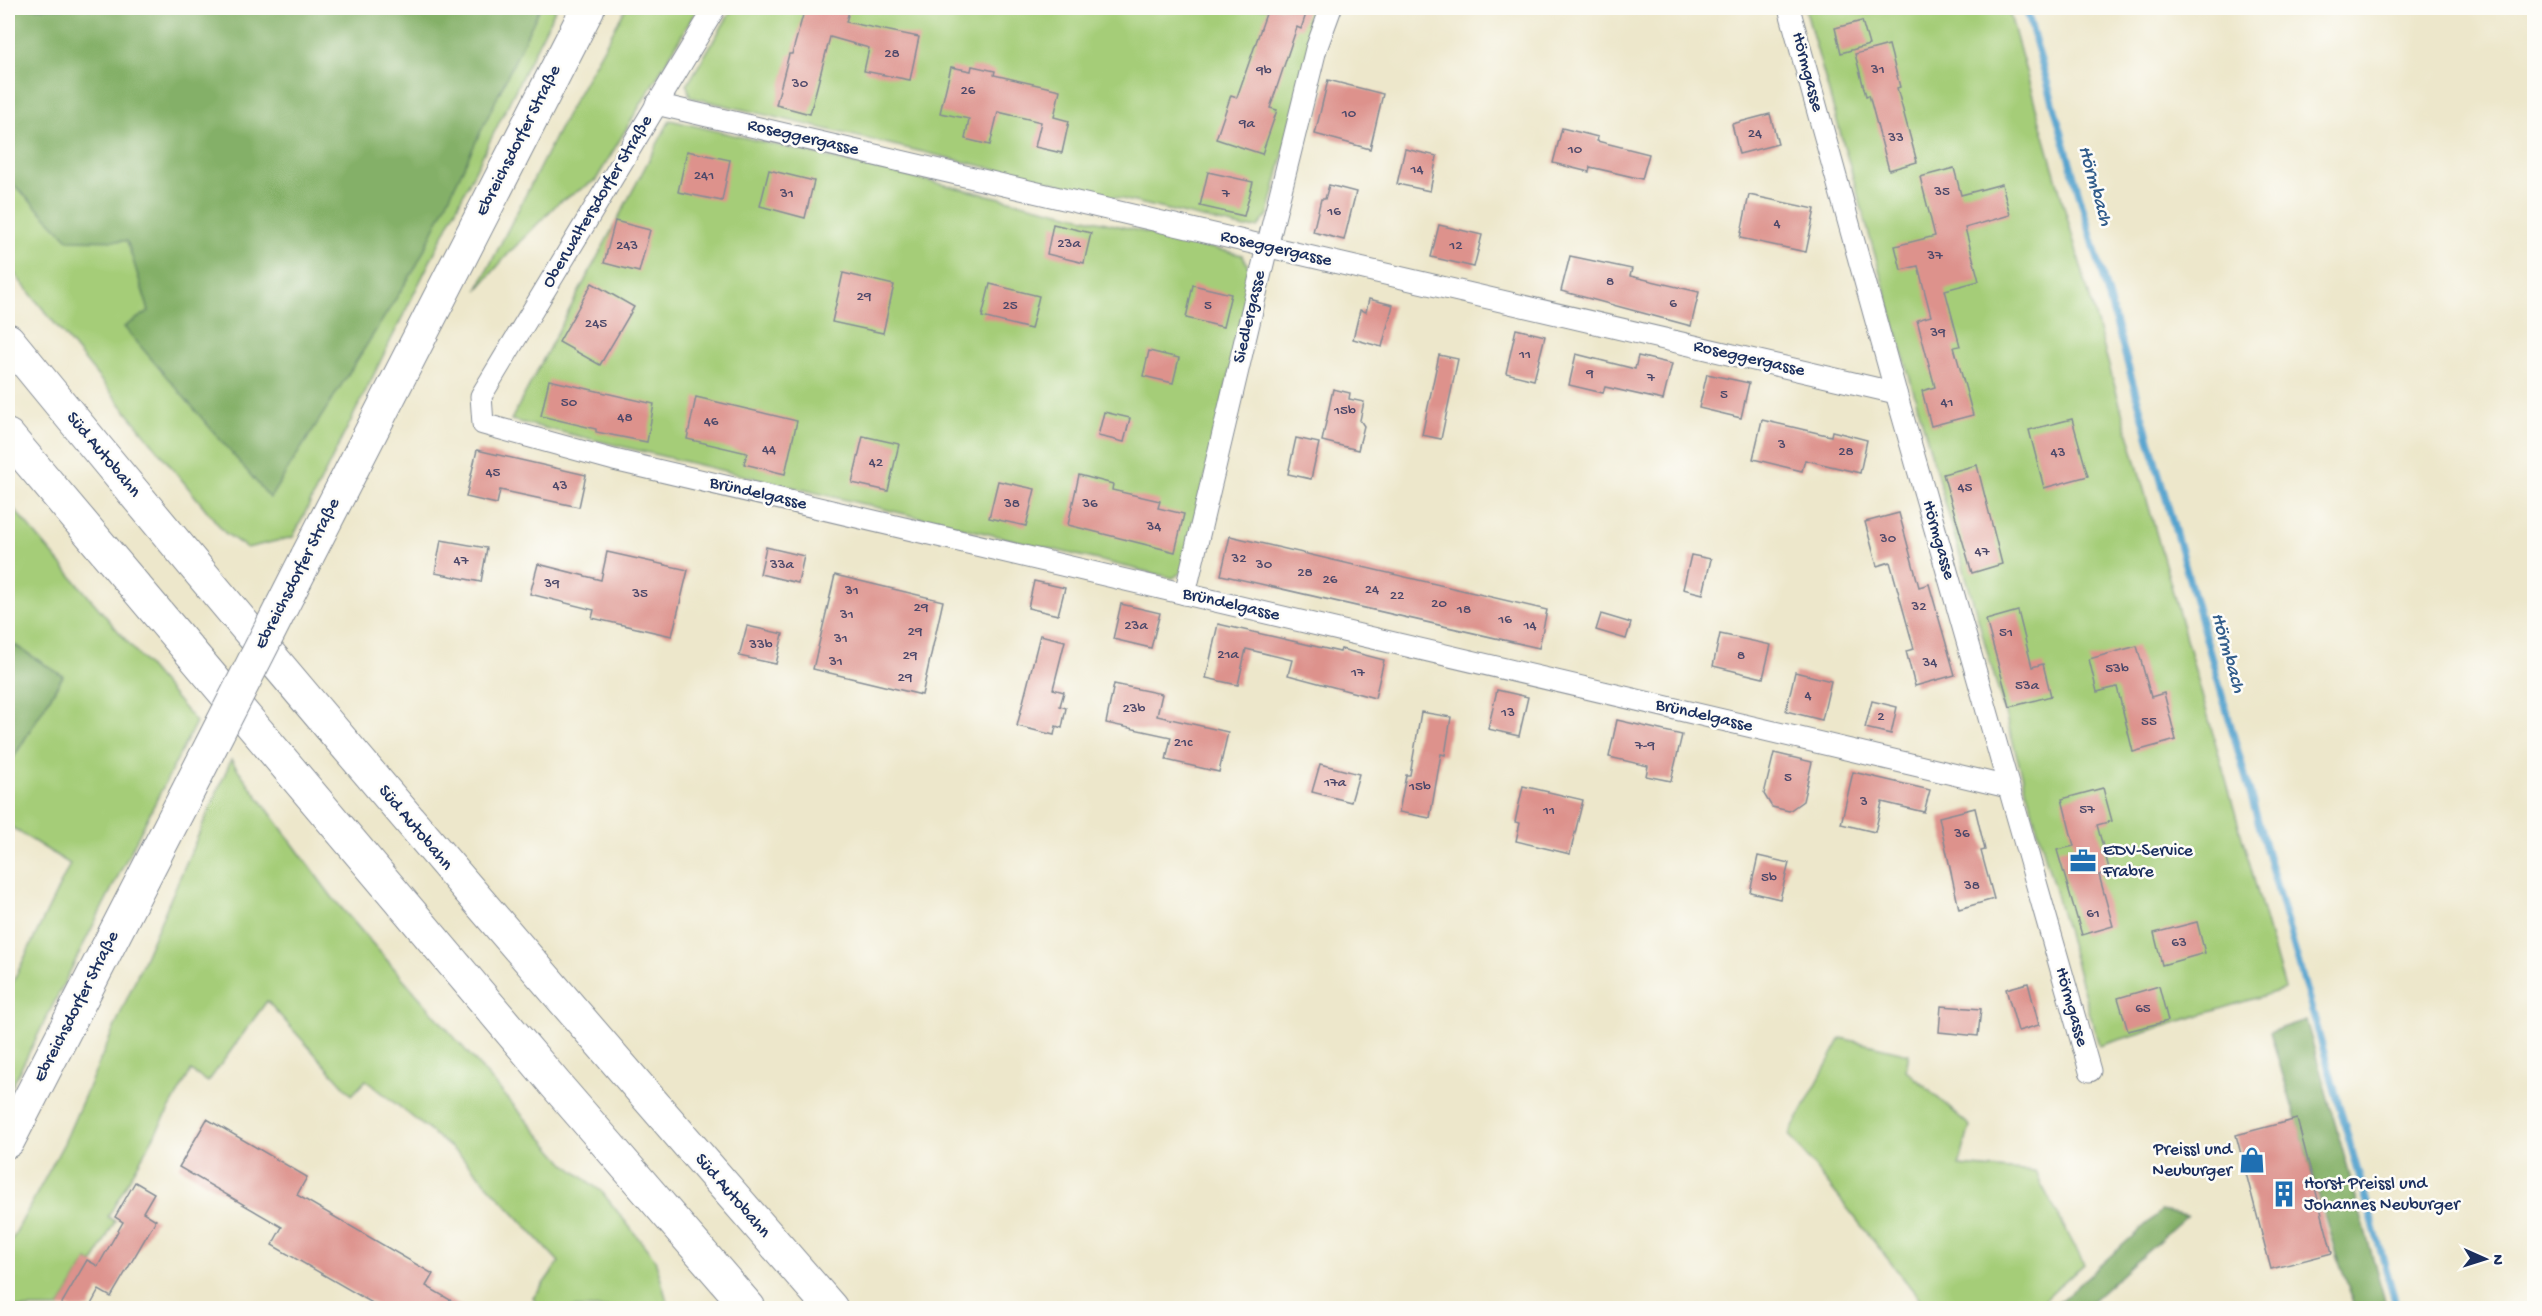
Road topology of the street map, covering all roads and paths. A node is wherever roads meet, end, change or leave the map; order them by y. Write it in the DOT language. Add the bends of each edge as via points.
graph roads {
  1 [pos="588,8"];
  2 [pos="715,8"];
  3 [pos="1331,8"];
  4 [pos="1789,8"];
  5 [pos="656,104"];
  6 [pos="1267,247"];
  7 [pos="8,340"];
  8 [pos="1896,393"];
  9 [pos="480,396"];
  10 [pos="8,435"];
  11 [pos="1185,594"];
  12 [pos="2008,787"];
  13 [pos="2090,1071"];
  14 [pos="8,1141"];
  15 [pos="749,1308"];
  16 [pos="831,1308"];
  1 -- 14 [label="main road, Ebreichsdorfer Straße, bridge"];
  2 -- 5 [label="street, Oberwaltersdorfer Straße"];
  3 -- 6 [label="street, Siedlergasse" via="1316,50"];
  4 -- 8 [label="street, Hörmgasse"];
  5 -- 6 [label="street, Roseggergasse"];
  5 -- 9 [label="street, Oberwaltersdorfer Straße"];
  6 -- 8 [label="street, Roseggergasse"];
  6 -- 11 [label="street, Siedlergasse"];
  7 -- 16 [label="main road, Süd Autobahn" via="532,965"];
  8 -- 12 [label="street, Hörmgasse"];
  9 -- 11 [label="street, Bründelgasse" via="483,424 626,463"];
  10 -- 15 [label="main road" via="548,1076"];
  11 -- 12 [label="street, Bründelgasse"];
  12 -- 13 [label="street, Hörmgasse"];
}
